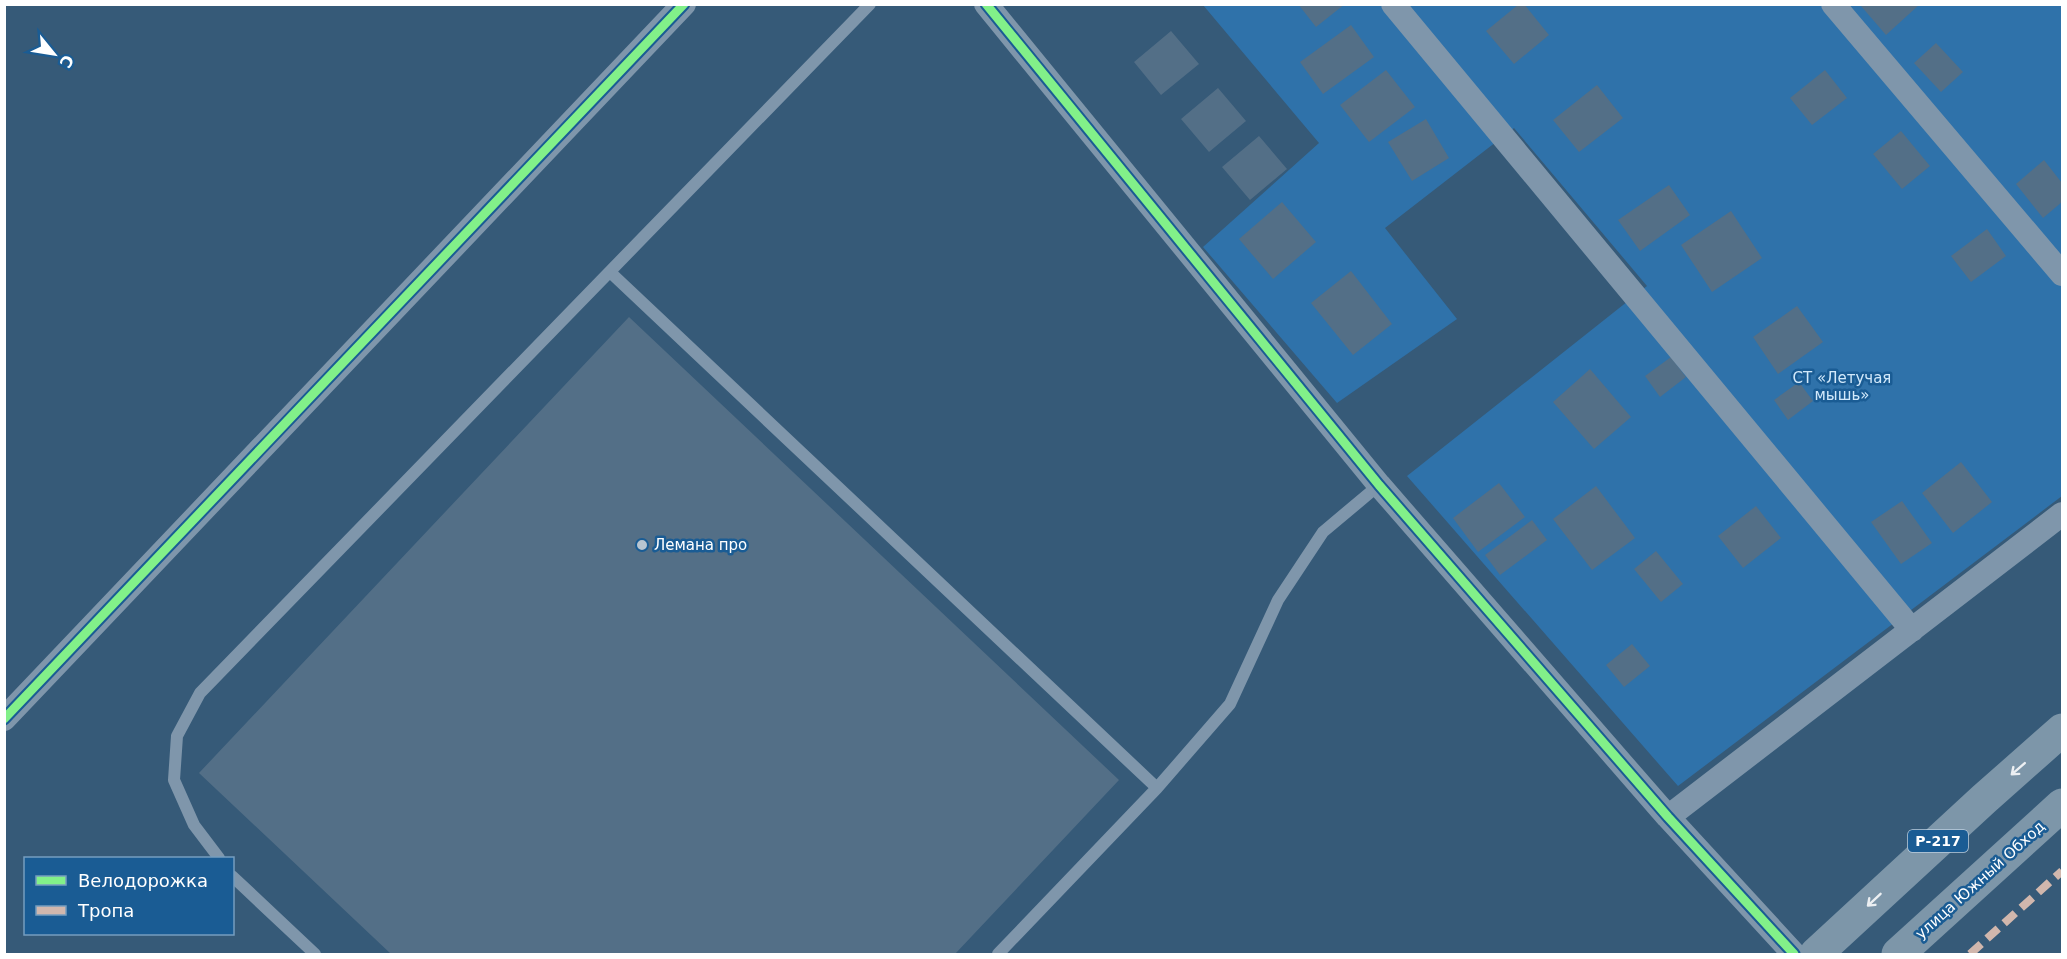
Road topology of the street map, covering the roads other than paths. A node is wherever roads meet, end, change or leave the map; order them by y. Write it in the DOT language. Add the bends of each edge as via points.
graph roads {
  1 [pos="684,4"];
  2 [pos="870,4"];
  3 [pos="986,4"];
  4 [pos="1393,4"];
  5 [pos="1833,4"];
  6 [pos="610,272"];
  7 [pos="2062,274"];
  8 [pos="1379,485"];
  9 [pos="2062,514"];
  10 [pos="1912,630"];
  11 [pos="8,708"];
  12 [pos="2062,730"];
  13 [pos="1157,788"];
  14 [pos="2062,805"];
  15 [pos="1668,817"];
  16 [pos="218,857"];
  17 [pos="234,878"];
  18 [pos="315,954"];
  19 [pos="998,954"];
  20 [pos="1794,954"];
  21 [pos="1816,954"];
  22 [pos="1898,954"];
  1 -- 11 [label="street"];
  2 -- 6 [label="lane"];
  3 -- 8 [label="street"];
  4 -- 10 [label="street"];
  5 -- 7 [label="street"];
  6 -- 13 [label="lane"];
  6 -- 16 [label="lane" via="200,693 177,736 174,780 194,825"];
  8 -- 13 [label="lane" via="1323,532 1278,600 1230,704"];
  8 -- 15 [label="street"];
  9 -- 10 [label="street"];
  10 -- 15 [label="street"];
  12 -- 21 [label="main road, Р-217, one-way"];
  13 -- 19 [label="lane"];
  14 -- 22 [label="main road, улица Южный Обход"];
  15 -- 20 [label="street"];
  17 -- 18 [label="lane"];
}
